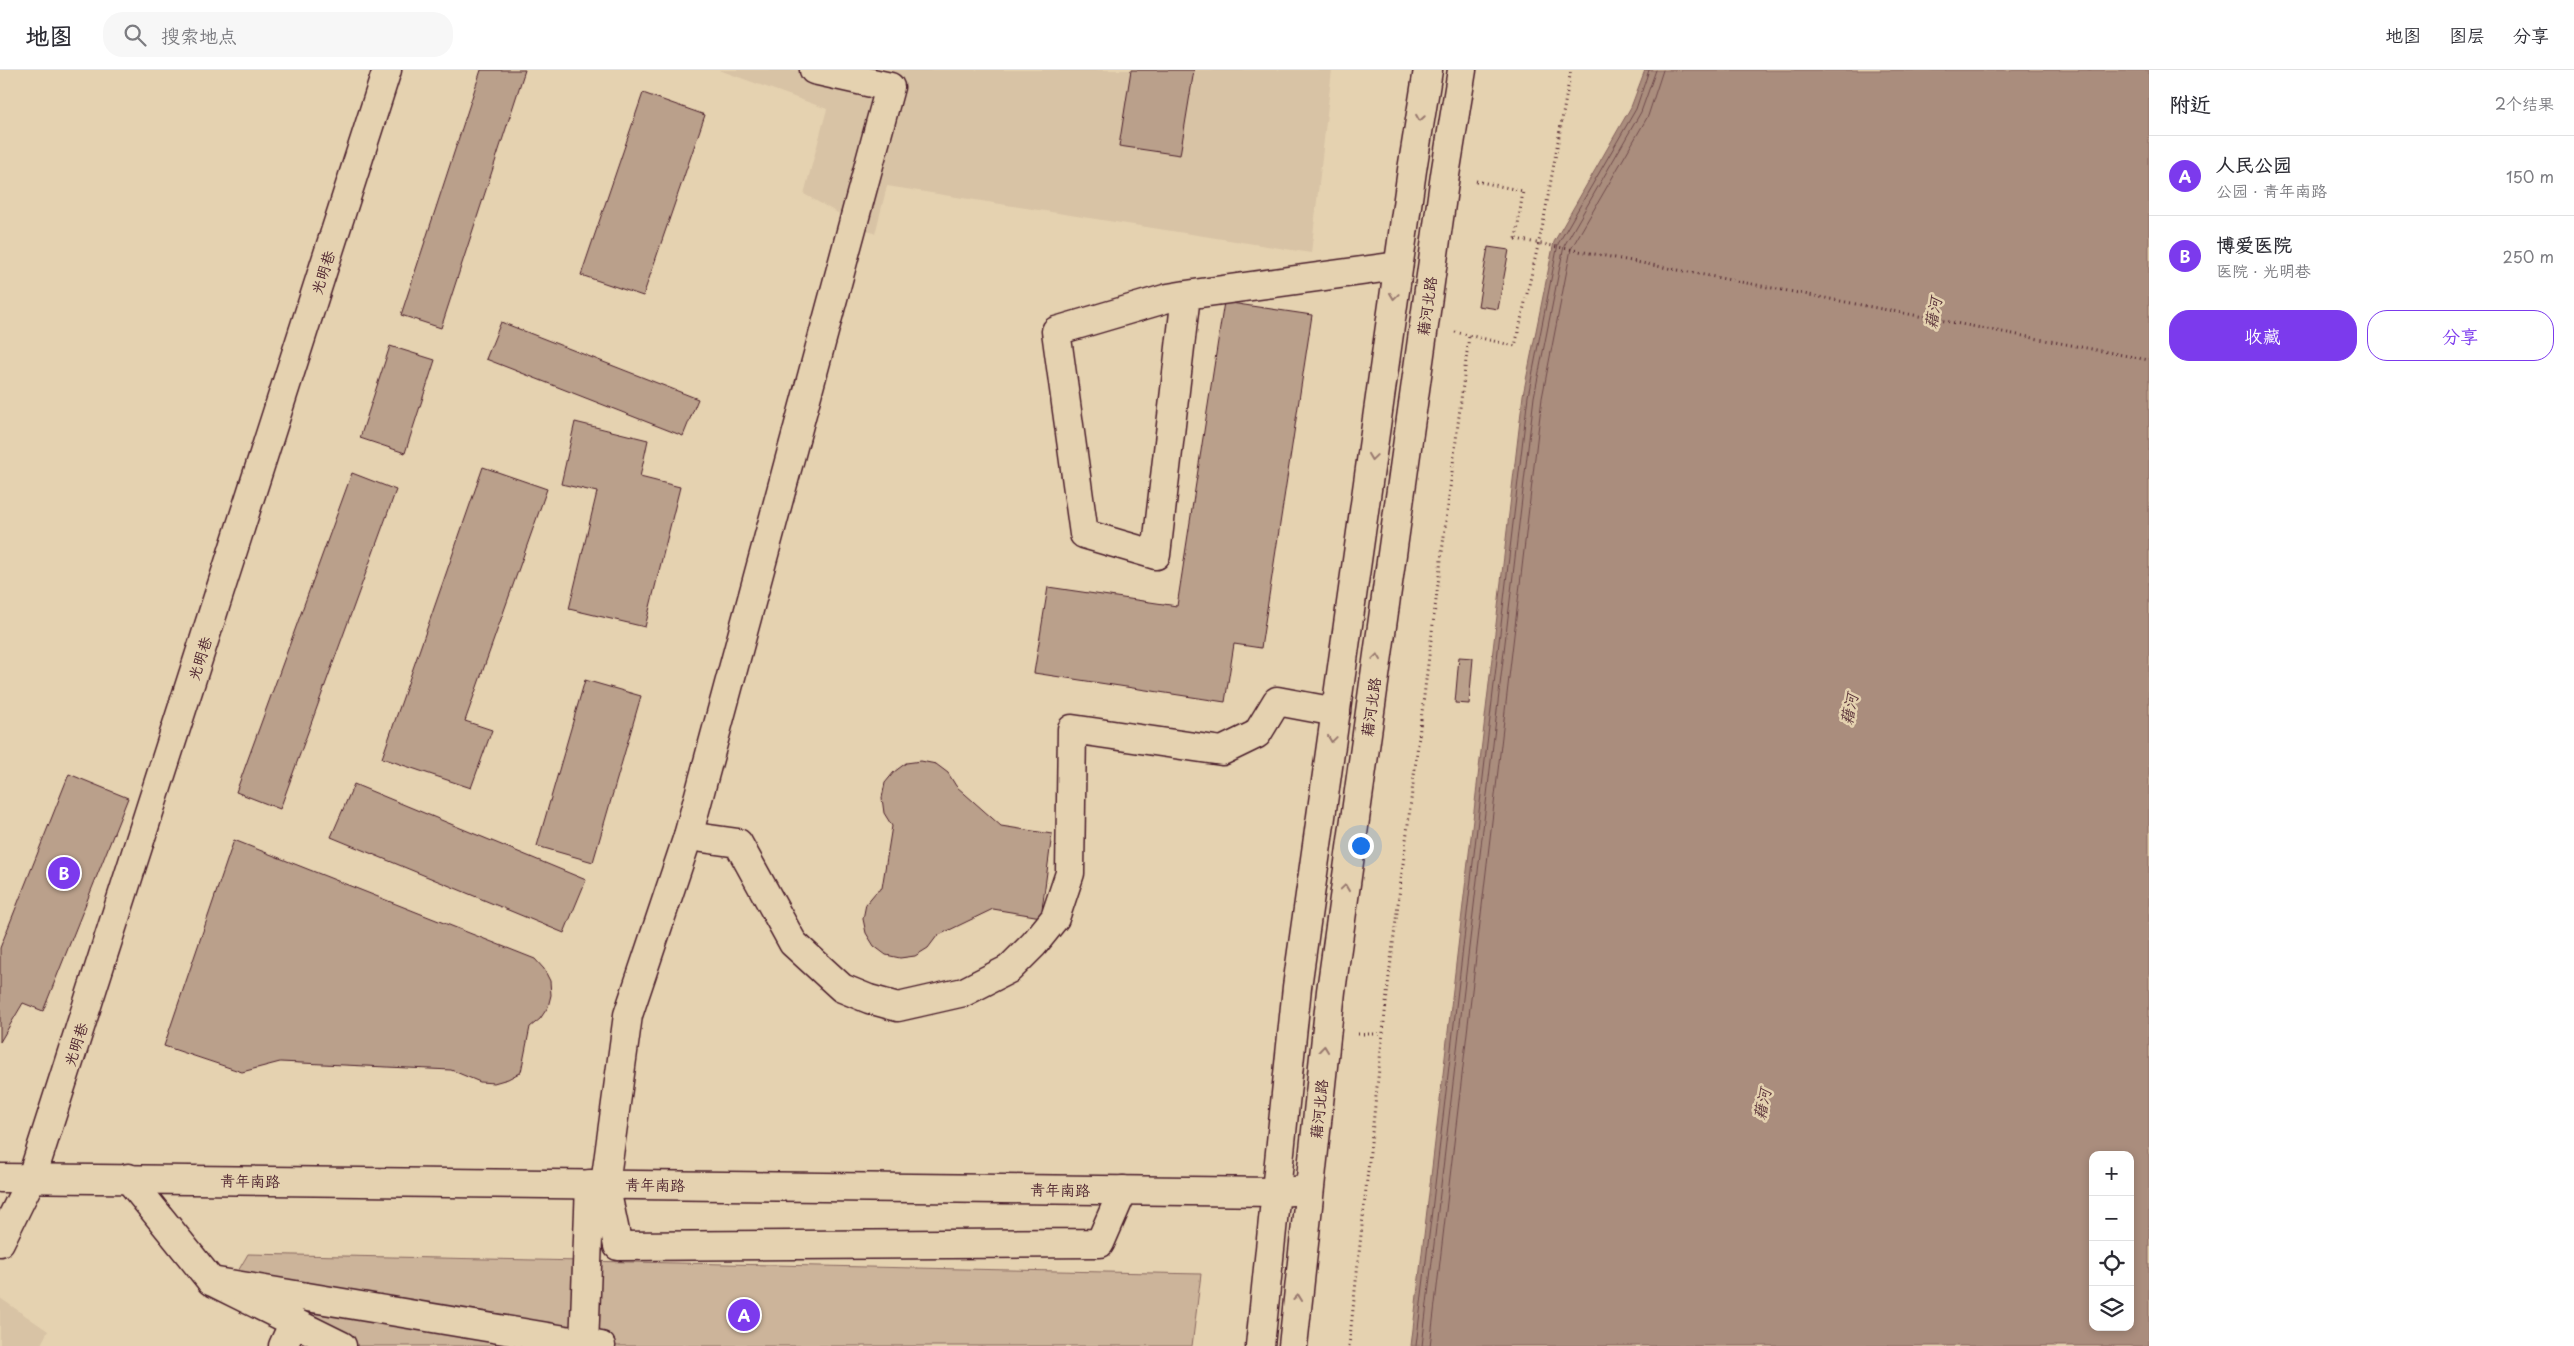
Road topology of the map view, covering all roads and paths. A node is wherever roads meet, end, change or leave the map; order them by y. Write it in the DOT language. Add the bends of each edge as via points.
graph roads {
  1 [pos="387,70"];
  2 [pos="814,70"];
  3 [pos="1428,70"];
  4 [pos="1462,70"];
  5 [pos="1572,70"];
  6 [pos="1445,175"];
  7 [pos="1398,266"];
  8 [pos="1186,295"];
  9 [pos="1424,325"];
  10 [pos="1470,336"];
  11 [pos="2149,360"];
  12 [pos="1336,712"];
  13 [pos="688,836"];
  14 [pos="0,1178"];
  15 [pos="32,1178"];
  16 [pos="128,1178"];
  17 [pos="598,1184"];
  18 [pos="1123,1190"];
  19 [pos="1309,1190"];
  20 [pos="1277,1192"];
  21 [pos="0,1242"];
  22 [pos="211,1281"];
  23 [pos="288,1334"];
  24 [pos="589,1345"];
  25 [pos="342,1346"];
  26 [pos="1260,1346"];
  27 [pos="1293,1346"];
  28 [pos="1349,1346"];
  1 -- 15 [label="street, 光明巷"];
  2 -- 13 [label="street" via="890,87"];
  3 -- 7 [label="street, one-way"];
  4 -- 6 [label="street, 藉河北路"];
  5 -- 10 [label="path" via="1538,251 1515,346"];
  6 -- 9 [label="street, 藉河北路"];
  6 -- 11 [label="path, bridge" via="1523,191 1516,239"];
  7 -- 8 [label="street"];
  7 -- 12 [label="street, one-way"];
  8 -- 8 [label="street" via="1056,331 1084,534 1156,555"];
  9 -- 10 [label="path"];
  19 -- 9 [label="street, 藉河北路, one-way" via="1330,991"];
  10 -- 28 [label="path" via="1390,966"];
  12 -- 13 [label="street" via="1277,701 1257,734 1222,751 1072,729 1070,873 1055,918 1009,970 989,982 964,992 898,1007 842,988 793,943 738,843"];
  12 -- 20 [label="street, one-way" via="1297,987"];
  13 -- 17 [label="street" via="628,1015"];
  14 -- 15 [label="street, 青年南路"];
  15 -- 16 [label="street, 青年南路"];
  15 -- 21 [label="street, 光明巷"];
  16 -- 17 [label="street, 青年南路"];
  16 -- 22 [label="street"];
  17 -- 18 [label="street, 青年南路"];
  17 -- 18 [label="street" via="618,1246 1100,1243"];
  17 -- 24 [label="street"];
  18 -- 20 [label="street, 青年南路"];
  19 -- 20 [label="street, 青年南路"];
  27 -- 19 [label="street, 藉河北路, one-way"];
  20 -- 26 [label="street"];
  22 -- 23 [label="street"];
  22 -- 24 [label="street"];
  23 -- 25 [label="street"];
}
